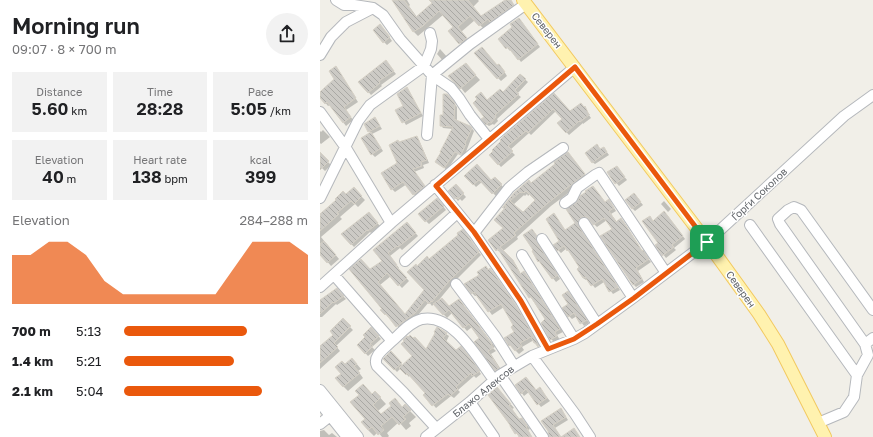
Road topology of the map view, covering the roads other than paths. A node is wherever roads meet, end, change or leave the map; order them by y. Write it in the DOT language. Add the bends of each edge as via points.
graph roads {
  1 [pos="336,0"];
  2 [pos="525,2"];
  3 [pos="354,4"];
  4 [pos="373,8"];
  5 [pos="346,22"];
  6 [pos="430,33"];
  7 [pos="320,55"];
  8 [pos="424,66"];
  9 [pos="575,67"];
  10 [pos="432,75"];
  11 [pos="873,95"];
  12 [pos="320,112"];
  13 [pos="427,135"];
  14 [pos="489,140"];
  15 [pos="346,148"];
  16 [pos="563,148"];
  17 [pos="436,186"];
  18 [pos="320,198"];
  19 [pos="565,203"];
  20 [pos="457,213"];
  21 [pos="391,223"];
  22 [pos="584,223"];
  23 [pos="750,226"];
  24 [pos="474,232"];
  25 [pos="542,239"];
  26 [pos="707,242"];
  27 [pos="522,255"];
  28 [pos="405,261"];
  29 [pos="666,274"];
  30 [pos="334,275"];
  31 [pos="456,284"];
  32 [pos="320,286"];
  33 [pos="634,298"];
  34 [pos="873,310"];
  35 [pos="597,324"];
  36 [pos="585,333"];
  37 [pos="574,339"];
  38 [pos="392,341"];
  39 [pos="869,341"];
  40 [pos="548,349"];
  41 [pos="532,356"];
  42 [pos="514,366"];
  43 [pos="857,375"];
  44 [pos="497,378"];
  45 [pos="320,390"];
  46 [pos="470,402"];
  47 [pos="320,404"];
  48 [pos="330,416"];
  49 [pos="320,424"];
  50 [pos="436,428"];
  51 [pos="821,430"];
  52 [pos="426,436"];
  53 [pos="347,437"];
  54 [pos="358,437"];
  55 [pos="494,437"];
  56 [pos="543,437"];
  57 [pos="590,437"];
  1 -- 3 [label="street" via="344,5"];
  2 -- 9 [label="main road, Северен"];
  2 -- 10 [label="street"];
  3 -- 4 [label="street"];
  3 -- 5 [label="street"];
  4 -- 5 [label="street"];
  4 -- 8 [label="street" via="383,15"];
  5 -- 7 [label="street" via="331,37"];
  6 -- 8 [label="street" via="432,45"];
  8 -- 10 [label="street"];
  8 -- 15 [label="street" via="370,105 358,121"];
  9 -- 14 [label="street"];
  9 -- 26 [label="main road, Северен"];
  10 -- 13 [label="street"];
  10 -- 14 [label="street" via="451,88"];
  11 -- 26 [label="street, Ѓорѓи Соколов" via="844,116"];
  12 -- 15 [label="street"];
  14 -- 17 [label="street"];
  15 -- 18 [label="street"];
  15 -- 21 [label="street"];
  16 -- 24 [label="street" via="509,188"];
  17 -- 20 [label="street"];
  17 -- 21 [label="street"];
  19 -- 29 [label="street" via="572,198 577,188 599,173"];
  20 -- 24 [label="street"];
  20 -- 28 [label="street"];
  21 -- 30 [label="street"];
  22 -- 33 [label="street"];
  23 -- 43 [label="street"];
  24 -- 40 [label="street" via="521,301"];
  25 -- 35 [label="street"];
  26 -- 29 [label="street, Ѓорѓи Соколов"];
  26 -- 51 [label="main road, Северен" via="778,344"];
  27 -- 37 [label="street"];
  29 -- 33 [label="street, Ѓорѓи Соколов"];
  30 -- 32 [label="street"];
  30 -- 38 [label="street"];
  31 -- 42 [label="street"];
  33 -- 35 [label="street, Ѓорѓи Соколов"];
  34 -- 39 [label="street" via="801,210 794,207 778,219"];
  35 -- 36 [label="street, Ѓорѓи Соколов"];
  36 -- 37 [label="street, Блажо Алексов"];
  37 -- 40 [label="street, Блажо Алексов"];
  38 -- 44 [label="street" via="420,319 440,321 456,332"];
  38 -- 50 [label="street" via="378,355 375,363"];
  39 -- 43 [label="street" via="868,355"];
  40 -- 41 [label="street, Блажо Алексов"];
  41 -- 42 [label="street, Блажо Алексов"];
  41 -- 57 [label="street"];
  42 -- 44 [label="street, Блажо Алексов"];
  43 -- 51 [label="street" via="854,398 844,412"];
  44 -- 46 [label="street, Блажо Алексов"];
  44 -- 56 [label="street"];
  45 -- 54 [label="street"];
  46 -- 50 [label="street, Блажо Алексов"];
  46 -- 55 [label="street"];
  47 -- 48 [label="street"];
  48 -- 49 [label="street"];
  48 -- 53 [label="street"];
  50 -- 52 [label="street, Блажо Алексов"];
}
